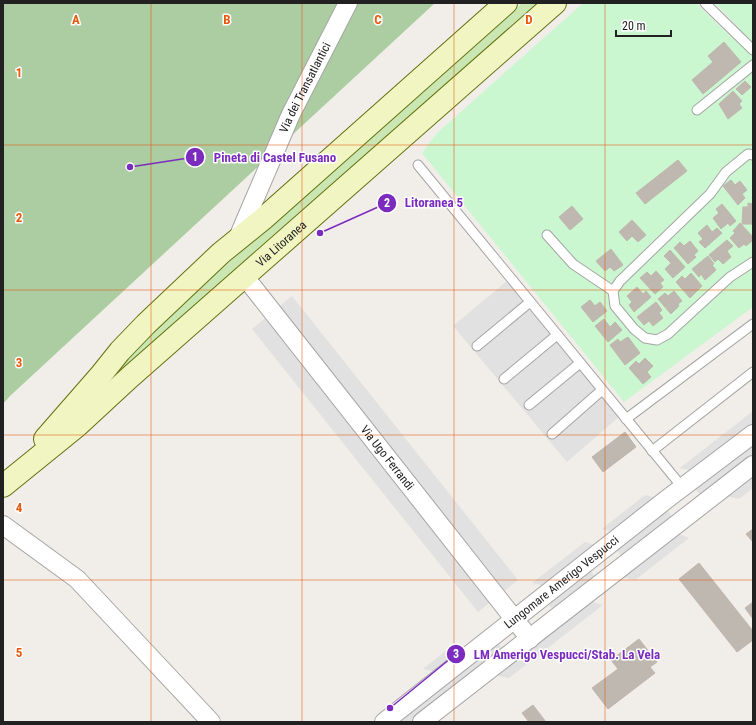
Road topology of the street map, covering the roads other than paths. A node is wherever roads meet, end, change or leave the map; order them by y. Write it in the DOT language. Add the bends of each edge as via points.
graph roads {
  1 [pos="348,3"];
  2 [pos="506,3"];
  3 [pos="555,3"];
  4 [pos="705,3"];
  5 [pos="752,48"];
  6 [pos="753,66"];
  7 [pos="696,110"];
  8 [pos="753,155"];
  9 [pos="418,165"];
  10 [pos="547,235"];
  11 [pos="237,240"];
  12 [pos="753,262"];
  13 [pos="245,277"];
  14 [pos="613,290"];
  15 [pos="530,302"];
  16 [pos="753,324"];
  17 [pos="557,335"];
  18 [pos="477,346"];
  19 [pos="580,363"];
  20 [pos="753,372"];
  21 [pos="504,379"];
  22 [pos="602,390"];
  23 [pos="529,404"];
  24 [pos="626,419"];
  25 [pos="552,434"];
  26 [pos="753,434"];
  27 [pos="652,451"];
  28 [pos="753,465"];
  29 [pos="5,485"];
  30 [pos="683,488"];
  31 [pos="700,507"];
  32 [pos="3,525"];
  33 [pos="515,620"];
  34 [pos="530,639"];
  35 [pos="211,722"];
  36 [pos="384,722"];
  37 [pos="422,722"];
  1 -- 11 [label="street, Via dei Transatlantici" via="291,114"];
  2 -- 11 [label="main road, Via Litoranea"];
  3 -- 13 [label="main road, Via Litoranea"];
  4 -- 5 [label="lane"];
  6 -- 7 [label="lane"];
  8 -- 14 [label="lane" via="748,154 726,172 710,194"];
  9 -- 15 [label="lane"];
  10 -- 14 [label="lane" via="573,264"];
  11 -- 29 [label="main road, Via Litoranea" via="120,351"];
  12 -- 14 [label="lane" via="730,277 668,334 657,340 645,338 634,328 615,306"];
  13 -- 29 [label="main road, Via Litoranea" via="77,426"];
  13 -- 33 [label="street, Via Ugo Ferrandi"];
  15 -- 17 [label="lane"];
  15 -- 18 [label="lane"];
  16 -- 24 [label="lane"];
  17 -- 19 [label="lane"];
  17 -- 21 [label="lane"];
  19 -- 22 [label="lane"];
  19 -- 23 [label="lane"];
  20 -- 27 [label="lane"];
  22 -- 24 [label="lane"];
  22 -- 25 [label="lane"];
  24 -- 27 [label="lane"];
  26 -- 30 [label="street, Lungomare Amerigo Vespucci"];
  27 -- 30 [label="lane"];
  28 -- 31 [label="street, Lungomare Amerigo Vespucci"];
  30 -- 31 [label="street"];
  30 -- 33 [label="street, Lungomare Amerigo Vespucci"];
  31 -- 34 [label="street, Lungomare Amerigo Vespucci"];
  32 -- 35 [label="street" via="77,579"];
  33 -- 34 [label="street, Via Ugo Ferrandi"];
  33 -- 36 [label="street, Lungomare Amerigo Vespucci"];
  34 -- 37 [label="street, Lungomare Amerigo Vespucci"];
}
